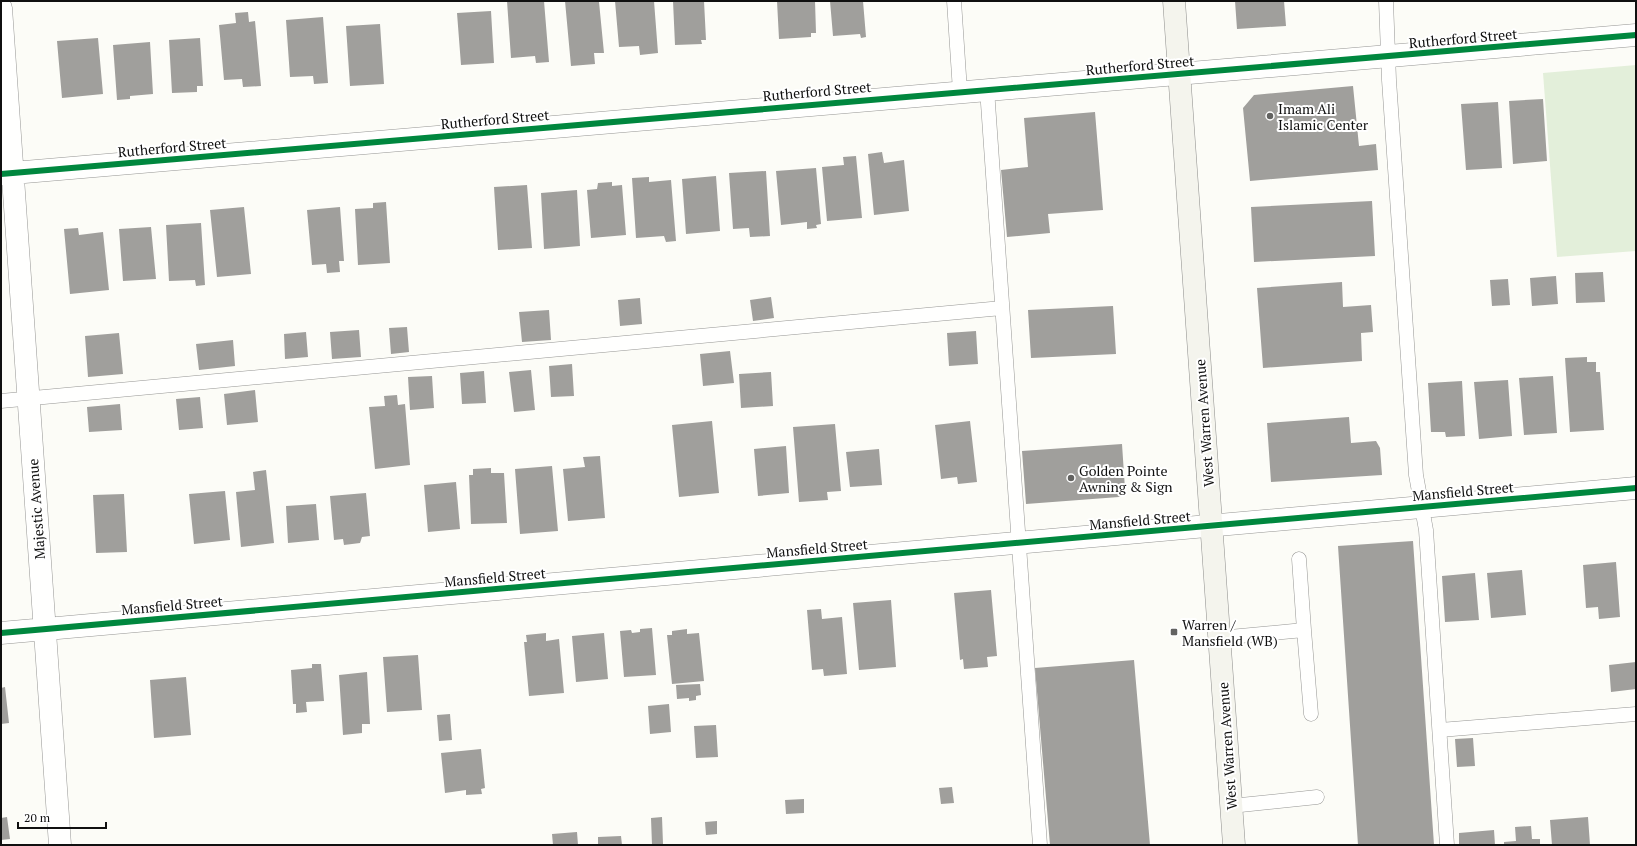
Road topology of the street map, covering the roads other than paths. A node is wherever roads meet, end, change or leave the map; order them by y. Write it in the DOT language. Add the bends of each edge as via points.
graph roads {
  1 [pos="954,1"];
  2 [pos="1174,1"];
  3 [pos="1386,1"];
  4 [pos="1,8"];
  5 [pos="1636,35"];
  6 [pos="1388,56"];
  7 [pos="1179,74"];
  8 [pos="987,89"];
  9 [pos="960,91"];
  10 [pos="7,173"];
  11 [pos="1002,308"];
  12 [pos="29,398"];
  13 [pos="1,401"];
  14 [pos="1636,488"];
  15 [pos="1422,507"];
  16 [pos="1211,526"];
  17 [pos="1019,543"];
  18 [pos="1299,559"];
  19 [pos="45,629"];
  20 [pos="1304,630"];
  21 [pos="1,633"];
  22 [pos="1219,638"];
  23 [pos="1311,714"];
  24 [pos="1636,714"];
  25 [pos="1440,730"];
  26 [pos="1317,797"];
  27 [pos="1231,806"];
  28 [pos="60,845"];
  29 [pos="1040,845"];
  30 [pos="1234,845"];
  31 [pos="1447,845"];
  1 -- 9 [label="lane"];
  2 -- 7 [label="main road, West Warren Avenue"];
  3 -- 6 [label="lane"];
  4 -- 10 [label="street, Majestic Avenue"];
  5 -- 6 [label="street, Rutherford Street"];
  6 -- 7 [label="street, Rutherford Street"];
  6 -- 15 [label="lane" via="1416,475"];
  7 -- 8 [label="street, Rutherford Street"];
  7 -- 16 [label="main road, West Warren Avenue"];
  8 -- 9 [label="street, Rutherford Street"];
  8 -- 11 [label="lane"];
  9 -- 10 [label="street, Rutherford Street"];
  10 -- 12 [label="street, Majestic Avenue"];
  11 -- 12 [label="lane"];
  11 -- 17 [label="lane"];
  12 -- 13 [label="lane"];
  12 -- 19 [label="street, Majestic Avenue"];
  14 -- 15 [label="street, Mansfield Street"];
  15 -- 16 [label="street, Mansfield Street"];
  15 -- 25 [label="lane" via="1426,530"];
  16 -- 17 [label="street, Mansfield Street"];
  16 -- 22 [label="main road, West Warren Avenue"];
  17 -- 19 [label="street, Mansfield Street"];
  17 -- 29 [label="lane"];
  18 -- 20 [label="lane"];
  19 -- 21 [label="street, Mansfield Street"];
  19 -- 28 [label="street, Majestic Avenue"];
  20 -- 22 [label="lane"];
  20 -- 23 [label="lane"];
  22 -- 27 [label="main road, West Warren Avenue"];
  24 -- 25 [label="lane"];
  25 -- 31 [label="lane"];
  26 -- 27 [label="lane"];
  27 -- 30 [label="main road, West Warren Avenue"];
}
